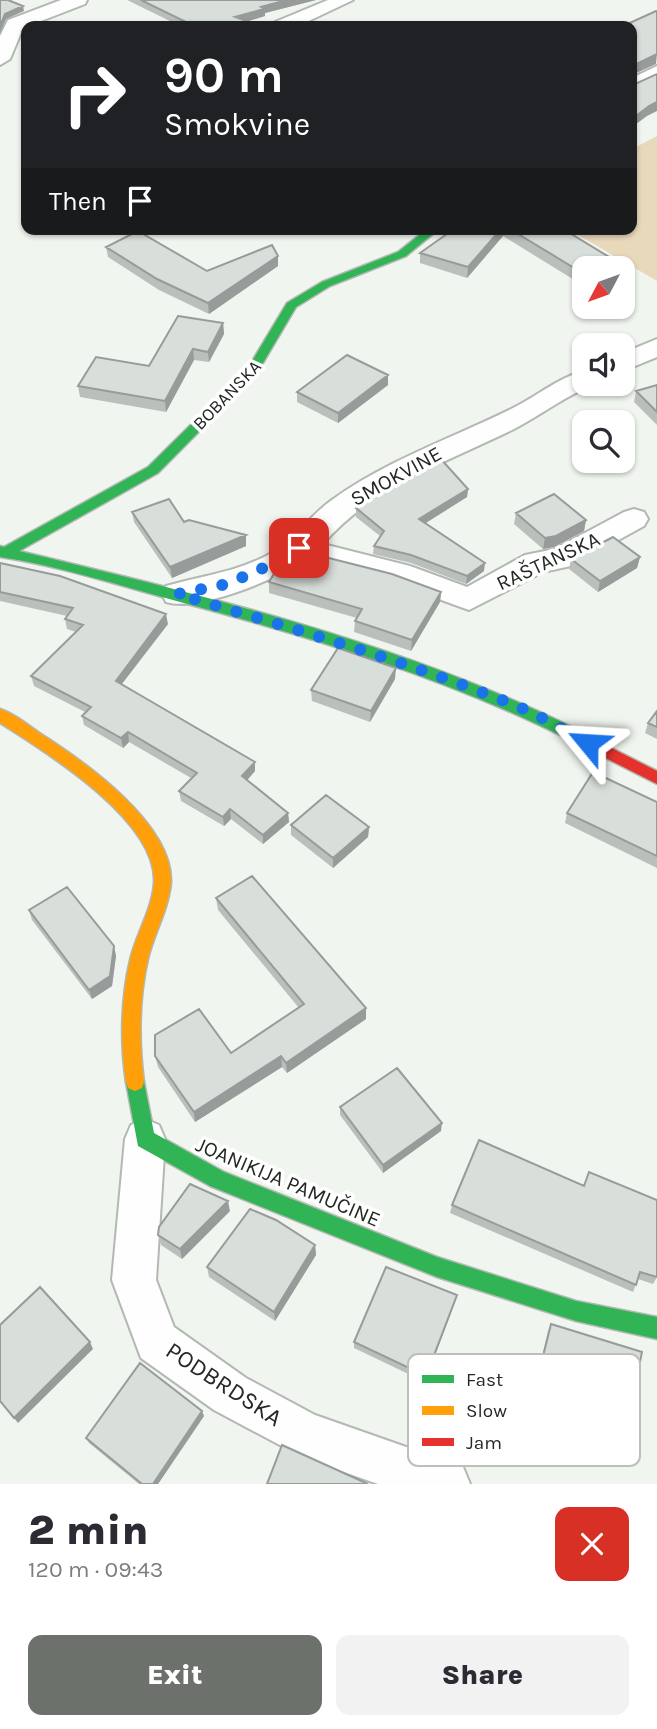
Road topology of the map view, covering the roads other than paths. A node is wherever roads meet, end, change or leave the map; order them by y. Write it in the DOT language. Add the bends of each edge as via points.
graph roads {
  1 [pos="78,0"];
  2 [pos="344,0"];
  3 [pos="23,21"];
  4 [pos="294,21"];
  5 [pos="21,22"];
  6 [pos="4,64"];
  7 [pos="657,72"];
  8 [pos="637,83"];
  9 [pos="429,235"];
  10 [pos="657,347"];
  11 [pos="635,357"];
  12 [pos="572,384"];
  13 [pos="634,519"];
  14 [pos="299,548"];
  15 [pos="2,552"];
  16 [pos="177,594"];
  17 [pos="0,715"];
  18 [pos="657,778"];
  19 [pos="145,1139"];
  20 [pos="657,1328"];
  21 [pos="446,1484"];
  1 -- 3 [label="street"];
  2 -- 4 [label="street"];
  5 -- 6 [label="street" via="15,24"];
  7 -- 8 [label="street"];
  9 -- 15 [label="street, BOBANSKA" via="388,261 290,305 254,370 153,471"];
  10 -- 11 [label="street"];
  12 -- 14 [label="street, SMOKVINE" via="525,413 368,490 341,507"];
  13 -- 14 [label="street, RAŠTANSKA" via="561,559 536,562 469,598 399,573"];
  14 -- 16 [label="street, SMOKVINE" via="295,554 227,584"];
  15 -- 16 [label="street"];
  16 -- 18 [label="street" via="357,648 519,707"];
  17 -- 19 [label="street" via="110,792 150,841 163,879 139,961 131,1062"];
  19 -- 20 [label="street, JOANIKIJA PAMUČINE" via="217,1179 437,1267 576,1311"];
  19 -- 21 [label="street, PODBRDSKA" via="134,1280 158,1342 230,1394 304,1435"];
}
